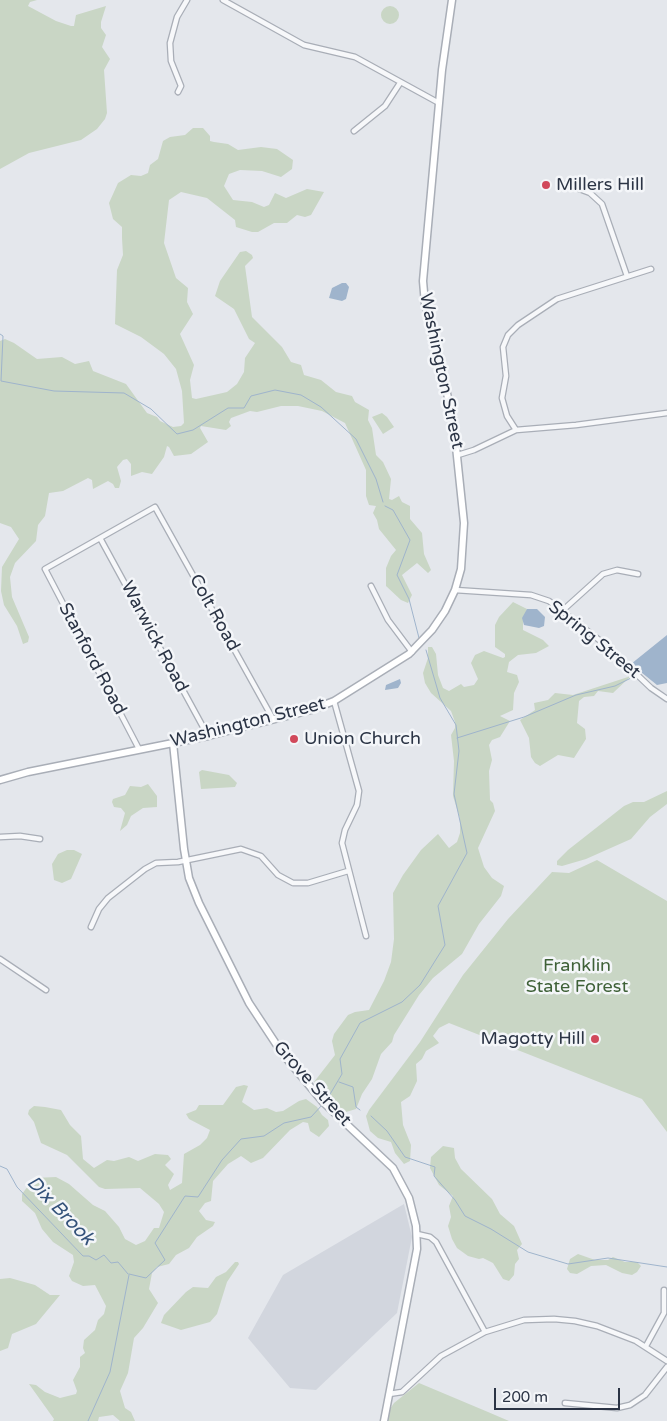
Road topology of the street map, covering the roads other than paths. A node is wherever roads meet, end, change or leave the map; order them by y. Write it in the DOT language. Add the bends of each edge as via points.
graph roads {
  1 [pos="187,0"];
  2 [pos="223,0"];
  3 [pos="452,0"];
  4 [pos="400,83"];
  5 [pos="178,92"];
  6 [pos="439,104"];
  7 [pos="354,131"];
  8 [pos="566,184"];
  9 [pos="651,269"];
  10 [pos="627,276"];
  11 [pos="667,412"];
  12 [pos="516,430"];
  13 [pos="458,455"];
  14 [pos="100,538"];
  15 [pos="638,574"];
  16 [pos="372,586"];
  17 [pos="455,590"];
  18 [pos="562,611"];
  19 [pos="412,652"];
  20 [pos="667,699"];
  21 [pos="334,701"];
  22 [pos="273,719"];
  23 [pos="208,736"];
  24 [pos="173,743"];
  25 [pos="139,749"];
  26 [pos="0,780"];
  27 [pos="0,837"];
  28 [pos="40,839"];
  29 [pos="186,860"];
  30 [pos="348,871"];
  31 [pos="91,927"];
  32 [pos="366,936"];
  33 [pos="0,959"];
  34 [pos="46,990"];
  35 [pos="417,1234"];
  36 [pos="664,1290"];
  37 [pos="485,1332"];
  38 [pos="646,1346"];
  39 [pos="667,1361"];
  40 [pos="667,1366"];
  41 [pos="389,1394"];
  42 [pos="565,1403"];
  43 [pos="384,1421"];
  1 -- 5 [label="street" via="174,25 170,43 171,61 181,86"];
  2 -- 4 [label="street" via="304,45 354,56"];
  3 -- 6 [label="main road, Washington Street"];
  4 -- 6 [label="street"];
  4 -- 7 [label="street" via="385,106"];
  6 -- 13 [label="main road, Washington Street" via="423,268 424,298 437,337"];
  8 -- 10 [label="street" via="590,193 602,204"];
  9 -- 10 [label="street"];
  10 -- 12 [label="street" via="557,298 508,335 503,346 506,376 502,398 507,416"];
  11 -- 12 [label="street"];
  12 -- 13 [label="street"];
  13 -- 17 [label="main road, Washington Street" via="464,543"];
  14 -- 22 [label="street, Colt Road" via="155,507"];
  14 -- 23 [label="street, Warwick Road"];
  14 -- 25 [label="street, Stanford Road" via="44,569"];
  15 -- 18 [label="street" via="617,570 603,574"];
  16 -- 19 [label="street" via="388,620"];
  17 -- 18 [label="street, Spring Street" via="531,595 549,601"];
  17 -- 19 [label="main road, Washington Street" via="432,630"];
  18 -- 20 [label="street, Spring Street"];
  19 -- 21 [label="main road, Washington Street"];
  21 -- 22 [label="main road, Washington Street"];
  21 -- 30 [label="street" via="359,791 357,805 343,836"];
  22 -- 23 [label="main road, Washington Street"];
  23 -- 24 [label="main road, Washington Street"];
  24 -- 25 [label="main road, Washington Street"];
  24 -- 29 [label="main road, Grove Street"];
  25 -- 26 [label="main road, Washington Street"];
  27 -- 28 [label="street"];
  29 -- 30 [label="street" via="247,850 264,858 282,878 296,884"];
  29 -- 31 [label="street" via="156,863 145,869 108,898"];
  29 -- 35 [label="main road, Grove Street" via="199,903 274,1043 324,1103 386,1160 398,1176 409,1199"];
  30 -- 32 [label="street"];
  33 -- 34 [label="street"];
  35 -- 37 [label="street" via="427,1235 436,1242"];
  35 -- 41 [label="main road, Grove Street" via="414,1269"];
  36 -- 38 [label="street" via="664,1313"];
  37 -- 38 [label="street" via="524,1320 554,1319 597,1326"];
  37 -- 41 [label="street" via="441,1356 402,1392"];
  38 -- 39 [label="street"];
  40 -- 42 [label="street" via="645,1395 630,1405 612,1408"];
  41 -- 43 [label="main road, Grove Street"];
}
